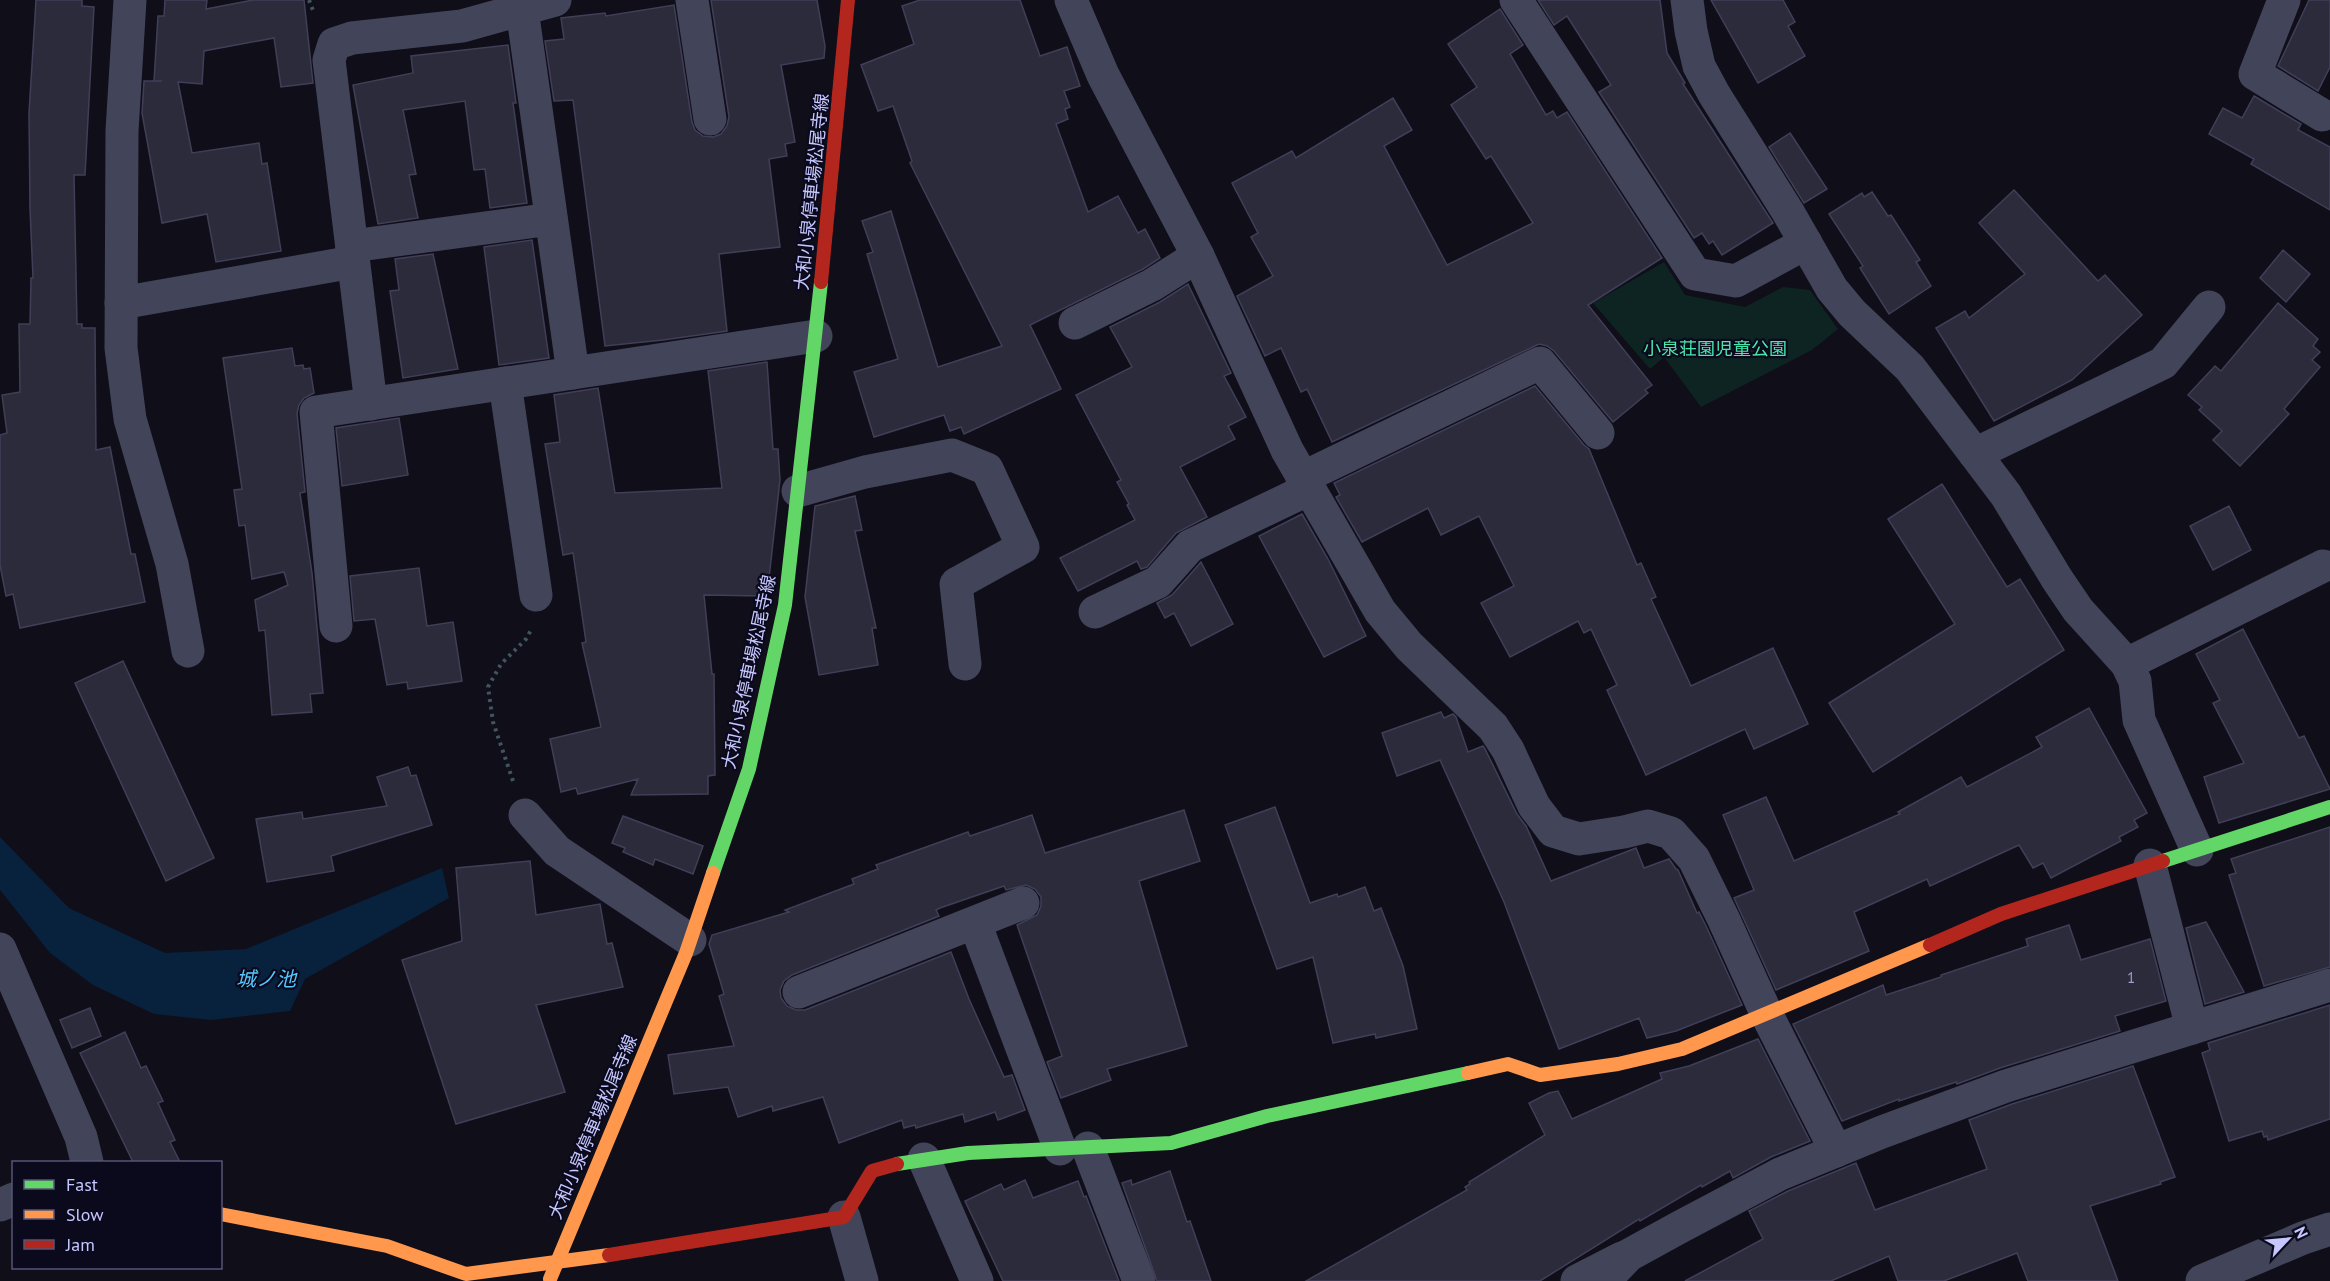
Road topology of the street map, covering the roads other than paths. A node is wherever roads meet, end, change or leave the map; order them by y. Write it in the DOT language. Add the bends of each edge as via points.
graph roads {
  1 [pos="130,0"];
  2 [pos="555,0"];
  3 [pos="692,0"];
  4 [pos="848,0"];
  5 [pos="1071,0"];
  6 [pos="1516,0"];
  7 [pos="1686,0"];
  8 [pos="2284,0"];
  9 [pos="522,9"];
  10 [pos="460,13"];
  11 [pos="2322,115"];
  12 [pos="710,119"];
  13 [pos="552,219"];
  14 [pos="1806,243"];
  15 [pos="352,254"];
  16 [pos="1198,256"];
  17 [pos="121,303"];
  18 [pos="2209,307"];
  19 [pos="1075,323"];
  20 [pos="816,336"];
  21 [pos="573,373"];
  22 [pos="505,383"];
  23 [pos="371,404"];
  24 [pos="1598,433"];
  25 [pos="1975,454"];
  26 [pos="1305,483"];
  27 [pos="798,491"];
  28 [pos="2323,566"];
  29 [pos="536,595"];
  30 [pos="1095,612"];
  31 [pos="336,626"];
  32 [pos="188,651"];
  33 [pos="965,664"];
  34 [pos="2127,664"];
  35 [pos="2330,807"];
  36 [pos="525,815"];
  37 [pos="2197,850"];
  38 [pos="2150,866"];
  39 [pos="1023,903"];
  40 [pos="975,923"];
  41 [pos="690,940"];
  42 [pos="0,949"];
  43 [pos="2330,985"];
  44 [pos="799,992"];
  45 [pos="1767,1015"];
  46 [pos="2192,1028"];
  47 [pos="1074,1148"];
  48 [pos="1836,1151"];
  49 [pos="924,1160"];
  50 [pos="87,1161"];
  51 [pos="222,1215"];
  52 [pos="844,1217"];
  53 [pos="2330,1229"];
  54 [pos="1629,1255"];
  55 [pos="556,1263"];
  56 [pos="549,1281"];
  57 [pos="862,1281"];
  58 [pos="977,1281"];
  59 [pos="1139,1281"];
  60 [pos="1577,1281"];
  61 [pos="1604,1281"];
  62 [pos="2202,1281"];
  1 -- 17 [label="street" via="122,131"];
  2 -- 9 [label="street"];
  3 -- 12 [label="street"];
  4 -- 20 [label="street, 大和小泉停車場松尾寺線"];
  5 -- 16 [label="street" via="1103,75"];
  6 -- 14 [label="street" via="1695,274 1736,281"];
  7 -- 14 [label="street" via="1699,66"];
  8 -- 11 [label="street" via="2255,74"];
  9 -- 10 [label="street"];
  9 -- 13 [label="street"];
  10 -- 15 [label="street" via="334,44 329,60"];
  13 -- 15 [label="street"];
  13 -- 21 [label="street"];
  14 -- 25 [label="street" via="1832,289 1910,368"];
  15 -- 17 [label="street"];
  15 -- 23 [label="street"];
  16 -- 19 [label="street" via="1152,285"];
  16 -- 26 [label="street"];
  17 -- 32 [label="street" via="121,348 130,419 172,564"];
  18 -- 25 [label="street" via="2163,363"];
  20 -- 21 [label="street"];
  20 -- 27 [label="street, 大和小泉停車場松尾寺線"];
  21 -- 22 [label="street"];
  22 -- 23 [label="street"];
  22 -- 29 [label="street"];
  23 -- 31 [label="street" via="316,412"];
  24 -- 26 [label="street" via="1540,363"];
  25 -- 34 [label="street" via="2006,495 2078,610"];
  26 -- 30 [label="street" via="1190,546 1158,582"];
  26 -- 45 [label="street" via="1380,611 1408,646 1493,727 1534,806 1553,831 1579,839 1648,826 1671,833 1694,859"];
  27 -- 33 [label="street" via="865,472 952,455 987,469 1023,547 956,584"];
  27 -- 41 [label="street, 大和小泉停車場松尾寺線" via="785,605 749,769"];
  28 -- 34 [label="street"];
  34 -- 37 [label="street" via="2135,681 2139,720"];
  35 -- 37 [label="street"];
  36 -- 41 [label="street" via="557,851"];
  37 -- 38 [label="street"];
  38 -- 45 [label="street" via="2001,914"];
  38 -- 46 [label="street"];
  39 -- 40 [label="street"];
  40 -- 44 [label="street"];
  40 -- 47 [label="street"];
  41 -- 55 [label="street, 大和小泉停車場松尾寺線"];
  42 -- 50 [label="street" via="81,1137"];
  43 -- 46 [label="street"];
  45 -- 47 [label="street" via="1682,1049 1618,1064 1540,1075 1508,1064 1267,1116 1171,1143"];
  45 -- 48 [label="street"];
  46 -- 48 [label="street" via="2006,1086"];
  47 -- 49 [label="street" via="968,1153"];
  47 -- 59 [label="street"];
  48 -- 54 [label="street" via="1780,1173"];
  49 -- 52 [label="street" via="872,1171"];
  49 -- 58 [label="street"];
  51 -- 55 [label="street" via="387,1246 466,1274"];
  52 -- 55 [label="street"];
  52 -- 57 [label="street"];
  53 -- 62 [label="street"];
  54 -- 60 [label="street"];
  54 -- 61 [label="street"];
  55 -- 56 [label="street, 大和小泉停車場松尾寺線"];
}
